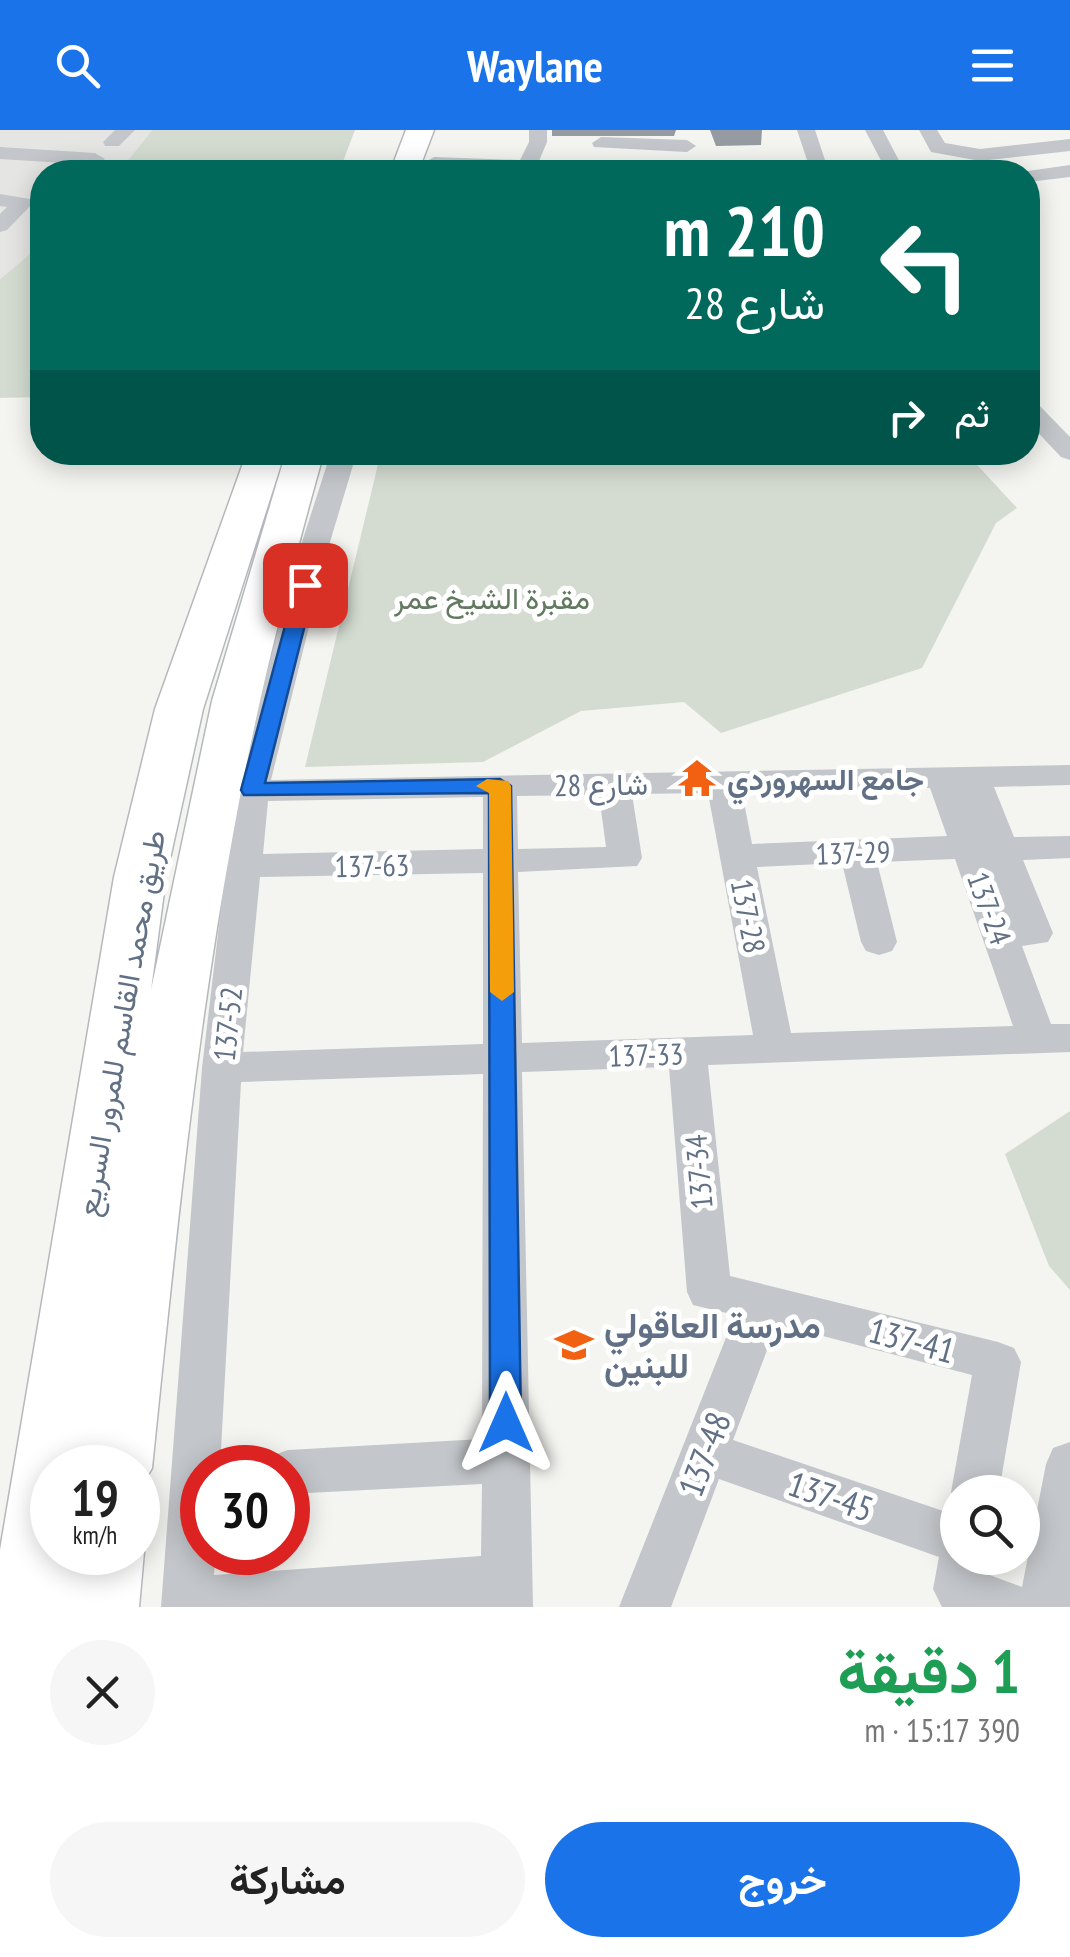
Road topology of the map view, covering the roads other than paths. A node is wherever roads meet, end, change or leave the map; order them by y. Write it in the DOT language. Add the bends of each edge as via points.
graph roads {
  1 [pos="538,130"];
  2 [pos="806,130"];
  3 [pos="920,130"];
  4 [pos="928,130"];
  5 [pos="876,133"];
  6 [pos="689,138"];
  7 [pos="601,143"];
  8 [pos="1070,145"];
  9 [pos="428,146"];
  10 [pos="0,153"];
  11 [pos="95,158"];
  12 [pos="497,160"];
  13 [pos="530,160"];
  14 [pos="816,160"];
  15 [pos="890,160"];
  16 [pos="0,200"];
  17 [pos="0,226"];
  18 [pos="1070,404"];
  19 [pos="1040,409"];
  20 [pos="1040,421"];
  21 [pos="1070,452"];
  22 [pos="261,465"];
  23 [pos="301,465"];
  24 [pos="340,465"];
  25 [pos="1070,775"];
  26 [pos="958,777"];
  27 [pos="723,782"];
  28 [pos="614,784"];
  29 [pos="500,786"];
  30 [pos="252,790"];
  31 [pos="1070,847"];
  32 [pos="985,848"];
  33 [pos="856,852"];
  34 [pos="738,856"];
  35 [pos="501,863"];
  36 [pos="244,866"];
  37 [pos="879,942"];
  38 [pos="1054,1039"];
  39 [pos="776,1050"];
  40 [pos="687,1053"];
  41 [pos="502,1059"];
  42 [pos="222,1068"];
  43 [pos="710,1292"];
  44 [pos="763,1301"];
  45 [pos="119,1445"];
  46 [pos="201,1445"];
  47 [pos="705,1452"];
  48 [pos="506,1460"];
  49 [pos="1070,1464"];
  50 [pos="310,1471"];
  51 [pos="979,1475"];
  52 [pos="940,1553"];
  53 [pos="103,1575"];
  54 [pos="190,1575"];
  55 [pos="974,1575"];
  56 [pos="507,1593"];
  57 [pos="187,1604"];
  58 [pos="29,1607"];
  59 [pos="100,1607"];
  60 [pos="645,1607"];
  61 [pos="1010,1607"];
  62 [pos="1044,1607"];
  1 -- 13 [label="street"];
  2 -- 14 [label="street"];
  3 -- 5 [label="street"];
  4 -- 8 [label="street" via="938,148 957,154"];
  5 -- 15 [label="street"];
  6 -- 7 [label="street"];
  9 -- 12 [label="street"];
  10 -- 11 [label="street"];
  16 -- 17 [label="street" via="23,203"];
  18 -- 19 [label="street"];
  20 -- 21 [label="street"];
  22 -- 58 [label="highway, طريق محمد القاسم للمرور السريع" via="179,709 140,877"];
  23 -- 45 [label="highway, طريق محمد القاسم للمرور السريع" via="232,709 196,876"];
  24 -- 30 [label="street, 137-52"];
  25 -- 26 [label="street, شارع 28"];
  26 -- 27 [label="street, شارع 28"];
  26 -- 32 [label="street, 137-24"];
  27 -- 28 [label="street, شارع 28"];
  27 -- 34 [label="street, 137-28"];
  28 -- 29 [label="street, شارع 28"];
  28 -- 35 [label="street, 137-63" via="626,858"];
  29 -- 30 [label="street, شارع 28"];
  29 -- 35 [label="street"];
  30 -- 36 [label="street, 137-52"];
  31 -- 32 [label="street, 137-29"];
  32 -- 33 [label="street, 137-29"];
  32 -- 38 [label="street, 137-24" via="1000,934"];
  33 -- 34 [label="street, 137-29"];
  33 -- 37 [label="street"];
  34 -- 39 [label="street, 137-28"];
  35 -- 36 [label="street, 137-63"];
  35 -- 41 [label="street"];
  36 -- 42 [label="street, 137-52"];
  38 -- 39 [label="street, 137-33"];
  39 -- 40 [label="street, 137-33"];
  40 -- 41 [label="street, 137-33"];
  40 -- 43 [label="street, 137-34"];
  41 -- 42 [label="street, 137-33"];
  41 -- 48 [label="street"];
  42 -- 46 [label="street, 137-52"];
  43 -- 44 [label="street, 137-41"];
  44 -- 47 [label="street, 137-48"];
  44 -- 51 [label="street, 137-41" via="998,1362"];
  47 -- 52 [label="street, 137-45"];
  47 -- 60 [label="street, 137-48"];
  48 -- 50 [label="street"];
  48 -- 56 [label="street"];
  49 -- 62 [label="street"];
  53 -- 59 [label="highway"];
  54 -- 57 [label="street, 137-52"];
  55 -- 61 [label="street, 137-45"];
  56 -- 57 [label="street"];
}
